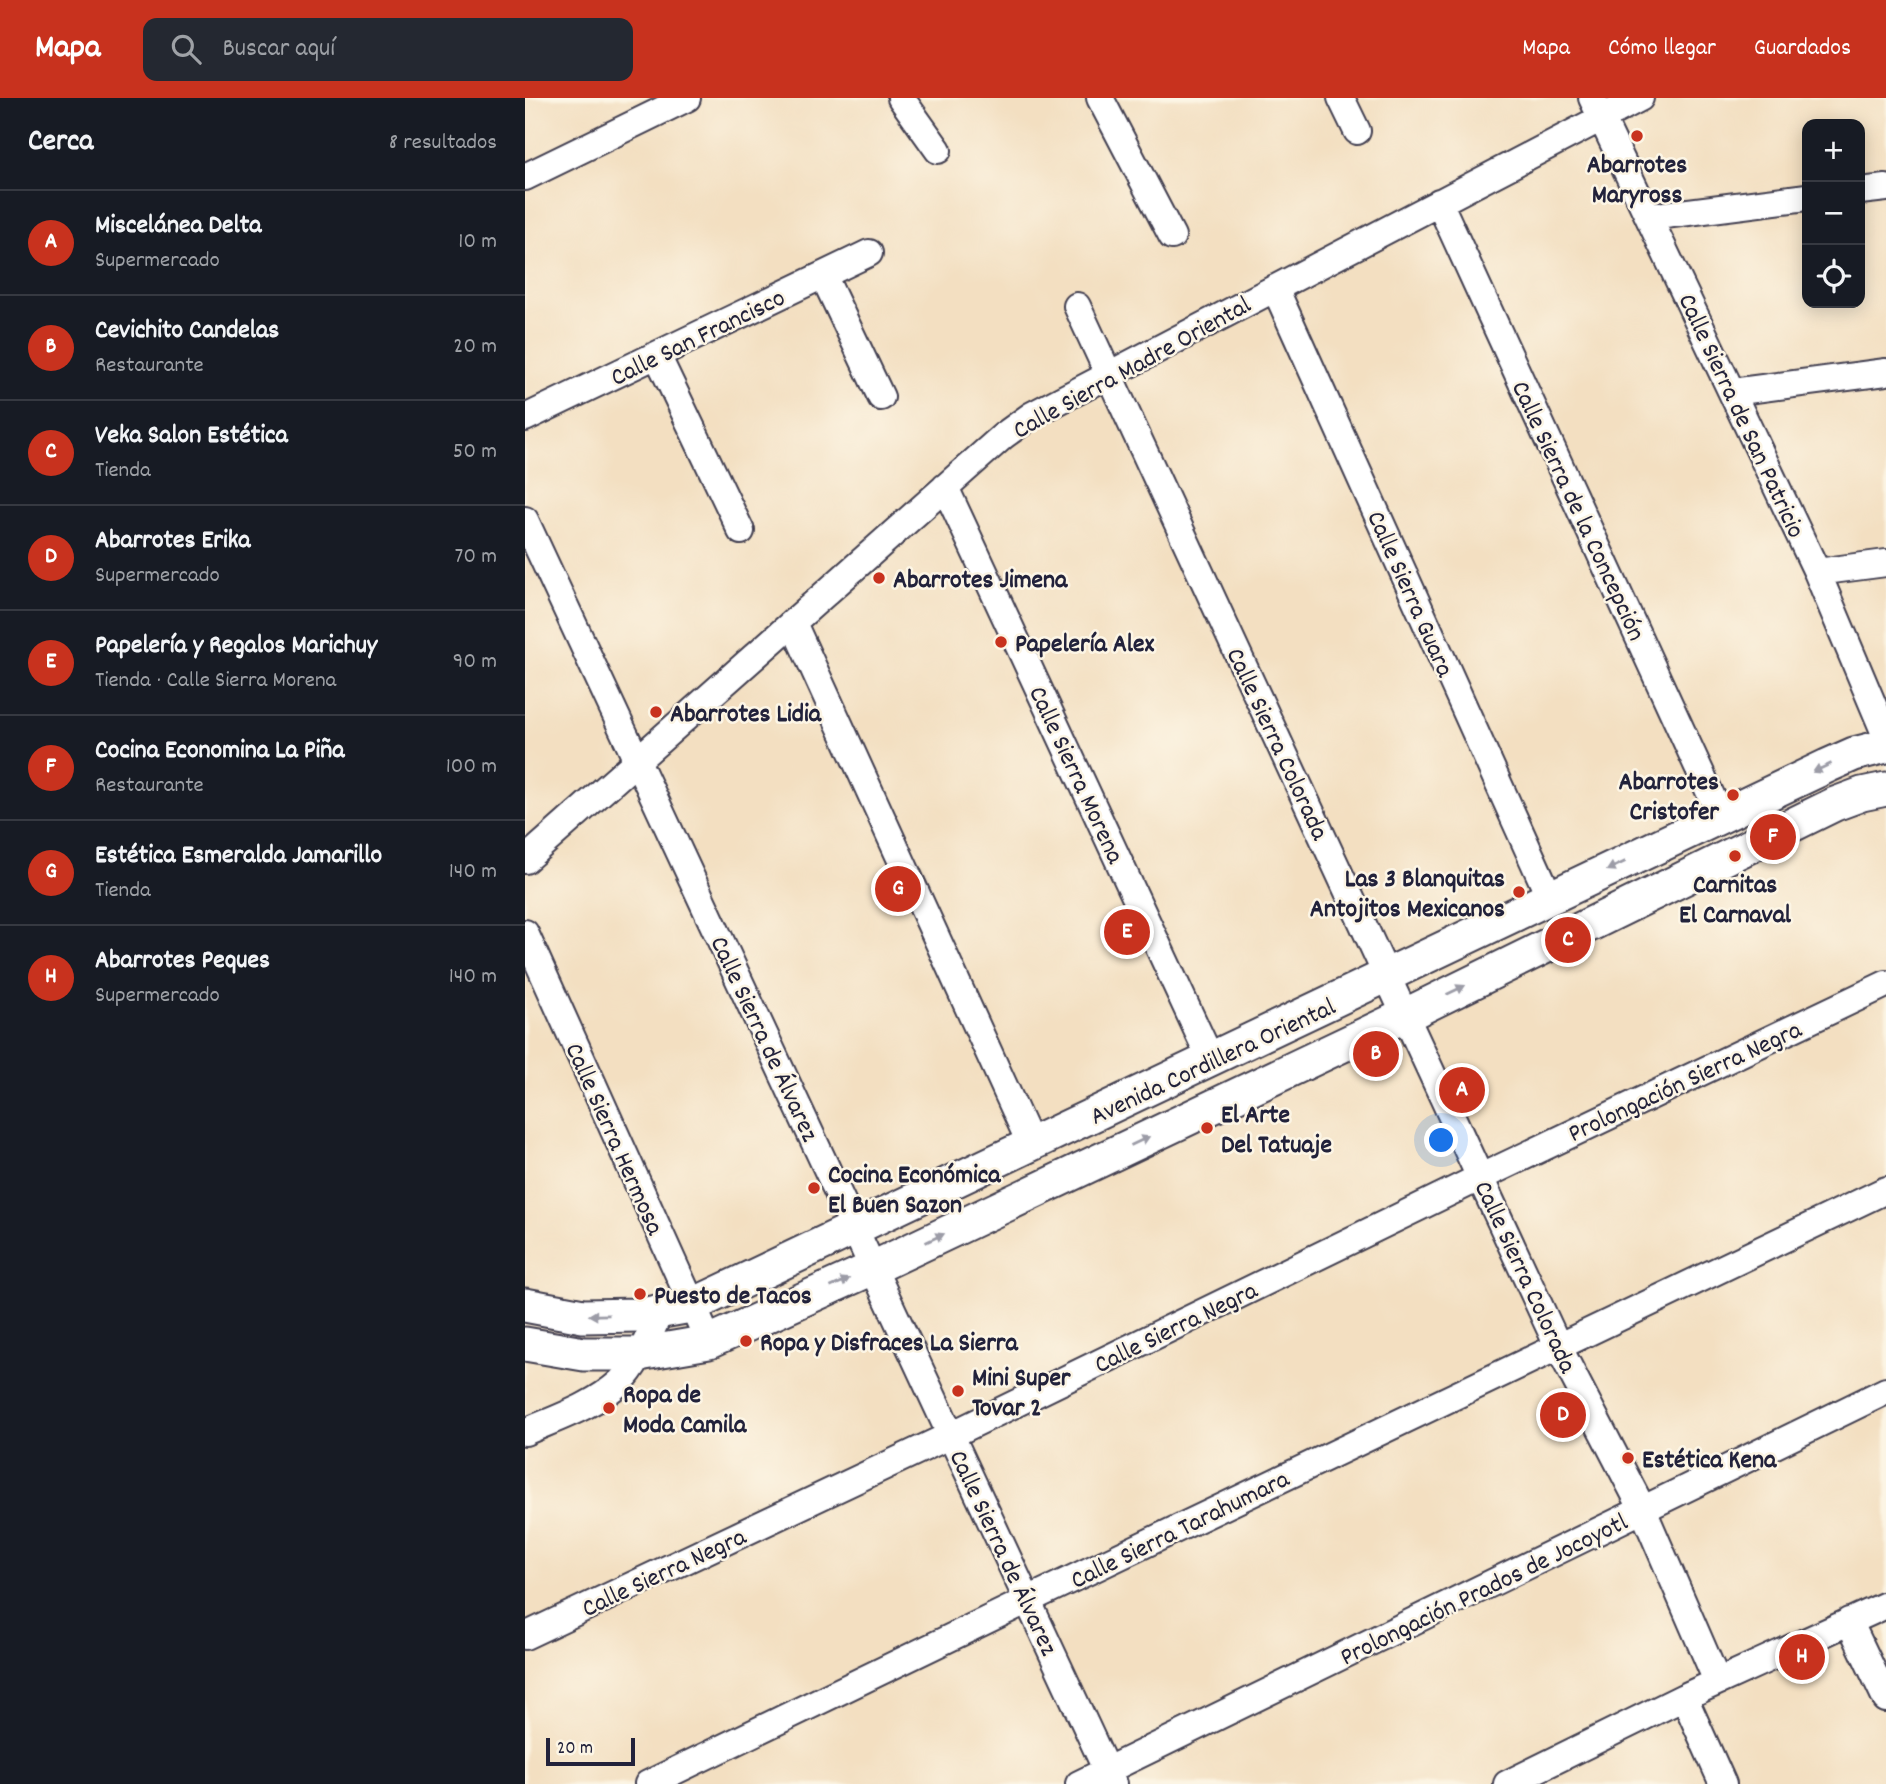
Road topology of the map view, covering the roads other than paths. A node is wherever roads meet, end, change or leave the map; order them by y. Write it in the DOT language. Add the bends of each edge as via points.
graph roads {
  1 [pos="687,98"];
  2 [pos="901,98"];
  3 [pos="1100,98"];
  4 [pos="1341,98"];
  5 [pos="1640,98"];
  6 [pos="1597,108"];
  7 [pos="1357,131"];
  8 [pos="938,150"];
  9 [pos="525,177"];
  10 [pos="1886,188"];
  11 [pos="1865,190"];
  12 [pos="1802,198"];
  13 [pos="1439,202"];
  14 [pos="1649,217"];
  15 [pos="1172,236"];
  16 [pos="869,253"];
  17 [pos="823,275"];
  18 [pos="1275,288"];
  19 [pos="1077,306"];
  20 [pos="657,355"];
  21 [pos="1886,372"];
  22 [pos="1108,374"];
  23 [pos="1733,392"];
  24 [pos="881,397"];
  25 [pos="525,418"];
  26 [pos="945,487"];
  27 [pos="525,520"];
  28 [pos="741,531"];
  29 [pos="1886,563"];
  30 [pos="1817,572"];
  31 [pos="793,623"];
  32 [pos="1886,736"];
  33 [pos="1886,746"];
  34 [pos="638,761"];
  35 [pos="1886,789"];
  36 [pos="1721,817"];
  37 [pos="525,860"];
  38 [pos="1550,898"];
  39 [pos="525,933"];
  40 [pos="1388,976"];
  41 [pos="1886,984"];
  42 [pos="1406,1015"];
  43 [pos="1210,1060"];
  44 [pos="1031,1145"];
  45 [pos="1481,1177"];
  46 [pos="1886,1191"];
  47 [pos="855,1228"];
  48 [pos="873,1268"];
  49 [pos="525,1304"];
  50 [pos="676,1309"];
  51 [pos="709,1342"];
  52 [pos="525,1343"];
  53 [pos="1558,1346"];
  54 [pos="639,1354"];
  55 [pos="1886,1391"];
  56 [pos="525,1432"];
  57 [pos="951,1436"];
  58 [pos="1643,1510"];
  59 [pos="1027,1600"];
  60 [pos="1886,1605"];
  61 [pos="1849,1621"];
  62 [pos="525,1636"];
  63 [pos="1717,1681"];
  64 [pos="1684,1697"];
  65 [pos="1886,1699"];
  66 [pos="1110,1777"];
  67 [pos="1510,1783"];
  68 [pos="648,1784"];
  69 [pos="1079,1784"];
  70 [pos="1723,1784"];
  1 -- 9 [label="street"];
  2 -- 8 [label="street"];
  3 -- 15 [label="street"];
  4 -- 7 [label="street"];
  5 -- 6 [label="street, Calle Sierra Madre Oriental"];
  6 -- 13 [label="street, Calle Sierra Madre Oriental"];
  6 -- 14 [label="street, Calle Sierra de San Patricio"];
  10 -- 11 [label="street"];
  12 -- 14 [label="street"];
  13 -- 18 [label="street, Calle Sierra Madre Oriental"];
  13 -- 36 [label="street, Calle Sierra de la Concepción"];
  14 -- 23 [label="street, Calle Sierra de San Patricio"];
  16 -- 17 [label="street, Calle San Francisco"];
  17 -- 20 [label="street, Calle San Francisco"];
  17 -- 24 [label="street"];
  18 -- 22 [label="street, Calle Sierra Madre Oriental"];
  18 -- 38 [label="street, Calle Sierra Guara"];
  19 -- 22 [label="street, Calle Sierra Colorada"];
  20 -- 25 [label="street, Calle San Francisco"];
  20 -- 28 [label="street"];
  21 -- 23 [label="street"];
  22 -- 26 [label="street, Calle Sierra Madre Oriental" via="1032,415"];
  22 -- 40 [label="street, Calle Sierra Colorada"];
  23 -- 30 [label="street, Calle Sierra de San Patricio"];
  26 -- 31 [label="street, Calle Sierra Madre Oriental"];
  26 -- 43 [label="street, Calle Sierra Morena"];
  27 -- 34 [label="street, Calle Sierra de Álvarez"];
  29 -- 30 [label="street"];
  30 -- 32 [label="street, Calle Sierra de San Patricio"];
  31 -- 34 [label="street, Calle Sierra Madre Oriental"];
  31 -- 44 [label="street"];
  33 -- 36 [label="street, Avenida Cordillera Oriental, one-way" via="1854,754"];
  34 -- 37 [label="street, Calle Sierra Madre Oriental"];
  34 -- 47 [label="street, Calle Sierra de Álvarez"];
  42 -- 35 [label="street, Avenida Cordillera Oriental, one-way" via="1835,804"];
  36 -- 38 [label="street, Avenida Cordillera Oriental, one-way"];
  38 -- 40 [label="street, Avenida Cordillera Oriental"];
  39 -- 50 [label="street, Calle Sierra Hermosa"];
  40 -- 42 [label="street, Calle Sierra Colorada"];
  40 -- 43 [label="street, Avenida Cordillera Oriental"];
  41 -- 45 [label="street, Prolongación Sierra Negra"];
  42 -- 45 [label="street, Calle Sierra Colorada"];
  48 -- 42 [label="street, Avenida Cordillera Oriental, one-way"];
  43 -- 44 [label="street, Avenida Cordillera Oriental"];
  44 -- 47 [label="street, Avenida Cordillera Oriental"];
  45 -- 53 [label="street, Calle Sierra Colorada"];
  45 -- 57 [label="street, Calle Sierra Negra"];
  46 -- 53 [label="street, Calle Sierra Tarahumara"];
  47 -- 48 [label="street, Calle Sierra de Álvarez"];
  47 -- 50 [label="street, Avenida Cordillera Oriental"];
  51 -- 48 [label="street, Avenida Cordillera Oriental, one-way"];
  48 -- 57 [label="street, Calle Sierra de Álvarez"];
  50 -- 49 [label="street, Avenida Cordillera Oriental, one-way" via="640,1315 583,1315"];
  50 -- 51 [label="street, Calle Sierra Hermosa"];
  50 -- 54 [label="street"];
  51 -- 54 [label="street, Avenida Cordillera Oriental"];
  52 -- 54 [label="street, Avenida Cordillera Oriental" via="584,1354"];
  53 -- 58 [label="street, Calle Sierra Colorada"];
  53 -- 59 [label="street, Calle Sierra Tarahumara"];
  54 -- 56 [label="street" via="622,1380 598,1399"];
  55 -- 58 [label="street, Prolongación Prados de Jocoyotl"];
  57 -- 59 [label="street, Calle Sierra de Álvarez"];
  57 -- 62 [label="street, Calle Sierra Negra"];
  58 -- 63 [label="street, Calle Sierra Colorada"];
  58 -- 66 [label="street, Prolongación Prados de Jocoyotl"];
  59 -- 66 [label="street, Calle Sierra de Álvarez"];
  59 -- 68 [label="street, Calle Sierra Tarahumara"];
  60 -- 61 [label="street"];
  61 -- 63 [label="street"];
  61 -- 65 [label="street"];
  63 -- 64 [label="street"];
  64 -- 67 [label="street"];
  64 -- 70 [label="street"];
  66 -- 69 [label="street, Prolongación Prados de Jocoyotl"];
}
